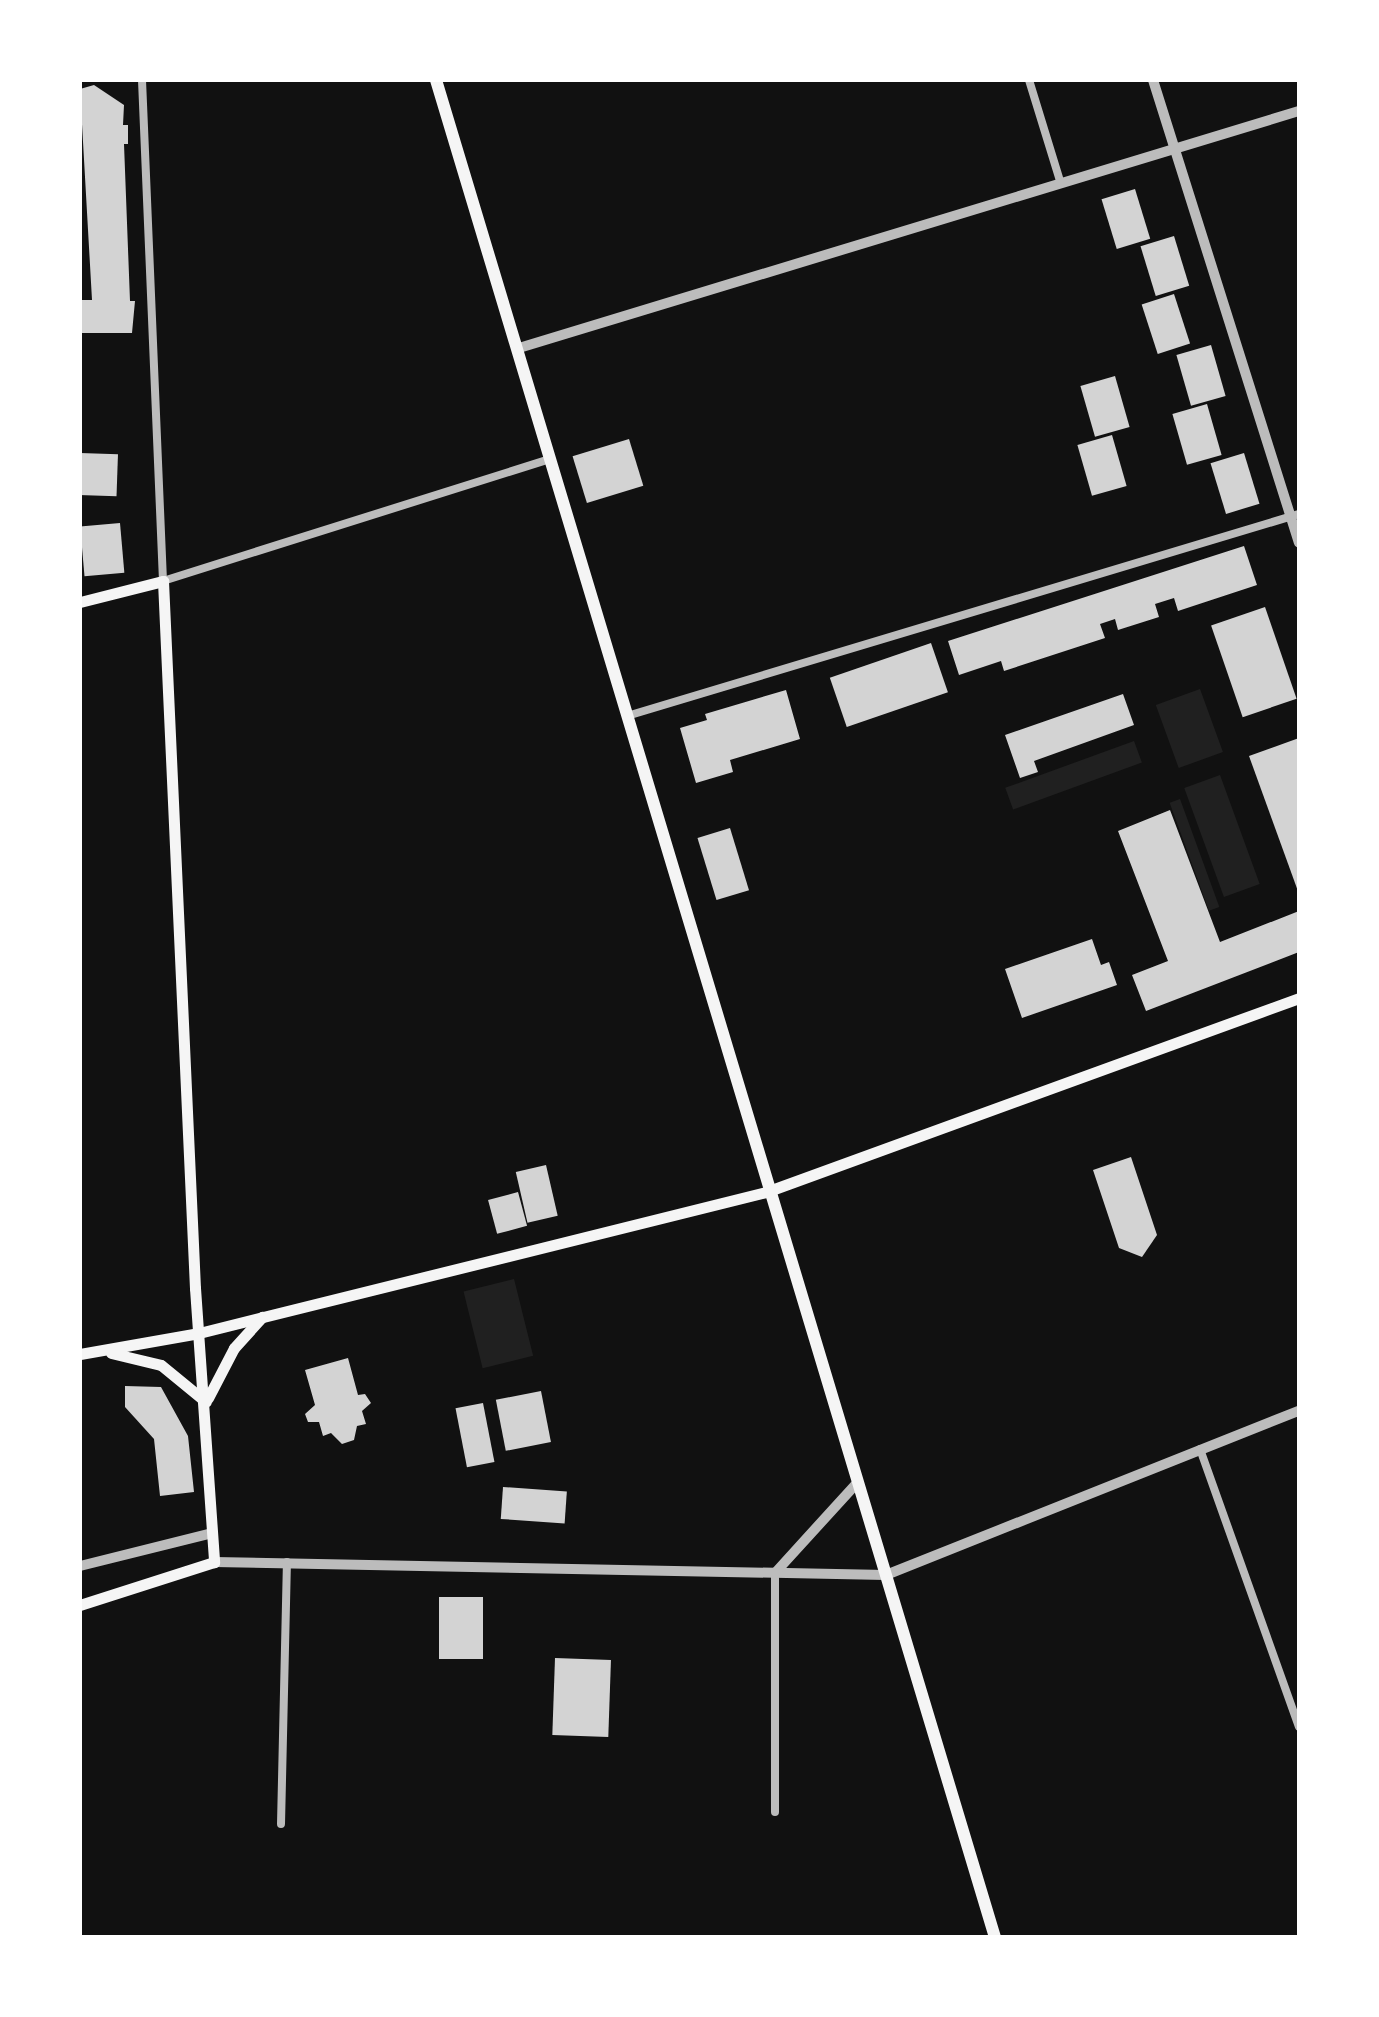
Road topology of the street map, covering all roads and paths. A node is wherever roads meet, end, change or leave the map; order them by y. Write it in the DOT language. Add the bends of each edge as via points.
graph roads {
  1 [pos="142,80"];
  2 [pos="436,80"];
  3 [pos="1029,80"];
  4 [pos="1153,80"];
  5 [pos="1299,111"];
  6 [pos="1174,148"];
  7 [pos="1060,181"];
  8 [pos="519,348"];
  9 [pos="551,459"];
  10 [pos="1295,515"];
  11 [pos="1299,543"];
  12 [pos="163,581"];
  13 [pos="80,602"];
  14 [pos="627,716"];
  15 [pos="1299,998"];
  16 [pos="769,1191"];
  17 [pos="263,1317"];
  18 [pos="199,1333"];
  19 [pos="94,1352"];
  20 [pos="80,1354"];
  21 [pos="206,1403"];
  22 [pos="1299,1411"];
  23 [pos="1200,1449"];
  24 [pos="857,1483"];
  25 [pos="212,1533"];
  26 [pos="214,1562"];
  27 [pos="287,1562"];
  28 [pos="80,1566"];
  29 [pos="775,1573"];
  30 [pos="886,1575"];
  31 [pos="80,1605"];
  32 [pos="1299,1727"];
  33 [pos="775,1812"];
  34 [pos="281,1824"];
  35 [pos="995,1937"];
  1 -- 12 [label="street"];
  2 -- 8 [label="main road"];
  3 -- 7 [label="street"];
  4 -- 6 [label="street"];
  5 -- 6 [label="street"];
  6 -- 7 [label="street"];
  6 -- 10 [label="street"];
  7 -- 8 [label="street"];
  8 -- 9 [label="main road"];
  9 -- 12 [label="street"];
  9 -- 14 [label="main road"];
  10 -- 11 [label="street"];
  10 -- 14 [label="street"];
  12 -- 13 [label="main road"];
  12 -- 18 [label="main road"];
  14 -- 16 [label="main road"];
  15 -- 16 [label="main road"];
  16 -- 17 [label="main road"];
  16 -- 24 [label="main road"];
  17 -- 18 [label="main road"];
  17 -- 21 [label="main road" via="234,1348"];
  18 -- 19 [label="main road"];
  18 -- 21 [label="main road"];
  19 -- 20 [label="main road"];
  19 -- 21 [label="main road" via="137,1356 161,1365"];
  21 -- 25 [label="main road"];
  22 -- 23 [label="street"];
  23 -- 30 [label="street"];
  23 -- 32 [label="street"];
  24 -- 29 [label="street"];
  24 -- 30 [label="main road"];
  25 -- 26 [label="main road"];
  25 -- 28 [label="street"];
  26 -- 27 [label="street"];
  26 -- 31 [label="main road"];
  27 -- 29 [label="street"];
  27 -- 34 [label="street"];
  29 -- 30 [label="street"];
  29 -- 33 [label="street"];
  30 -- 35 [label="main road"];
}
